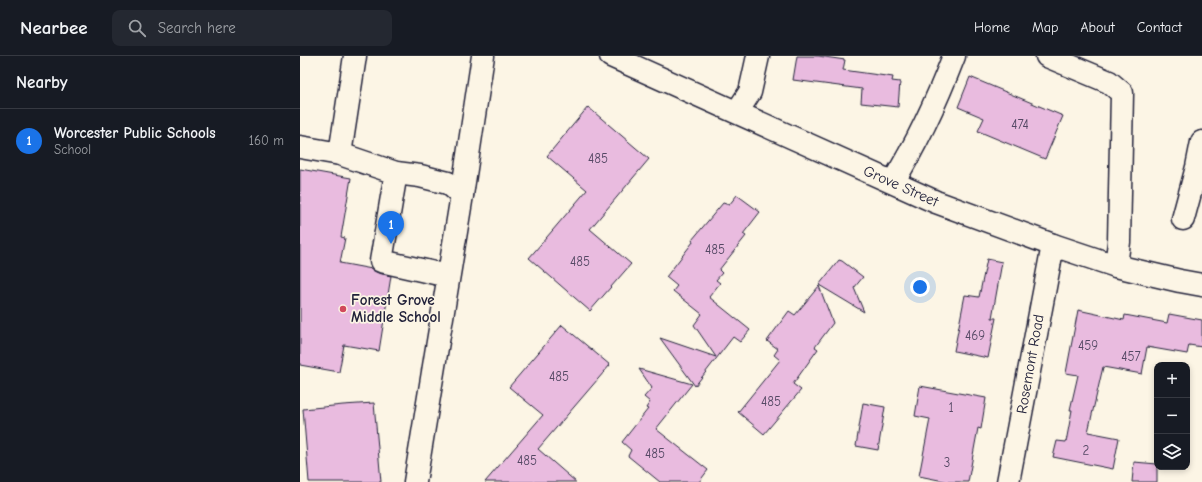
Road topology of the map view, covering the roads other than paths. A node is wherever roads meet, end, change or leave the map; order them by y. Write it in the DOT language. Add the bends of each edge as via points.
graph roads {
  1 [pos="355,56"];
  2 [pos="484,56"];
  3 [pos="611,56"];
  4 [pos="758,56"];
  5 [pos="954,56"];
  6 [pos="1047,56"];
  7 [pos="737,112"];
  8 [pos="1202,142"];
  9 [pos="300,147"];
  10 [pos="340,154"];
  11 [pos="1200,168"];
  12 [pos="396,173"];
  13 [pos="893,182"];
  14 [pos="462,196"];
  15 [pos="1183,219"];
  16 [pos="1053,245"];
  17 [pos="1116,266"];
  18 [pos="448,276"];
  19 [pos="1202,285"];
  20 [pos="415,482"];
  21 [pos="1008,482"];
  1 -- 10 [label="main road"];
  2 -- 14 [label="main road"];
  3 -- 7 [label="main road, Grove Street"];
  4 -- 7 [label="main road" via="750,92"];
  5 -- 13 [label="main road" via="938,99"];
  6 -- 17 [label="main road" via="1109,82 1122,93 1119,242"];
  7 -- 13 [label="main road, Grove Street"];
  8 -- 11 [label="main road"];
  9 -- 10 [label="main road"];
  10 -- 12 [label="main road"];
  11 -- 15 [label="main road"];
  12 -- 14 [label="main road" via="448,183"];
  12 -- 18 [label="main road" via="382,261"];
  13 -- 16 [label="main road, Grove Street" via="936,202"];
  14 -- 18 [label="main road"];
  16 -- 17 [label="main road, Grove Street"];
  16 -- 21 [label="main road, Rosemont Road"];
  17 -- 19 [label="main road, Grove Street"];
  18 -- 20 [label="main road"];
}
